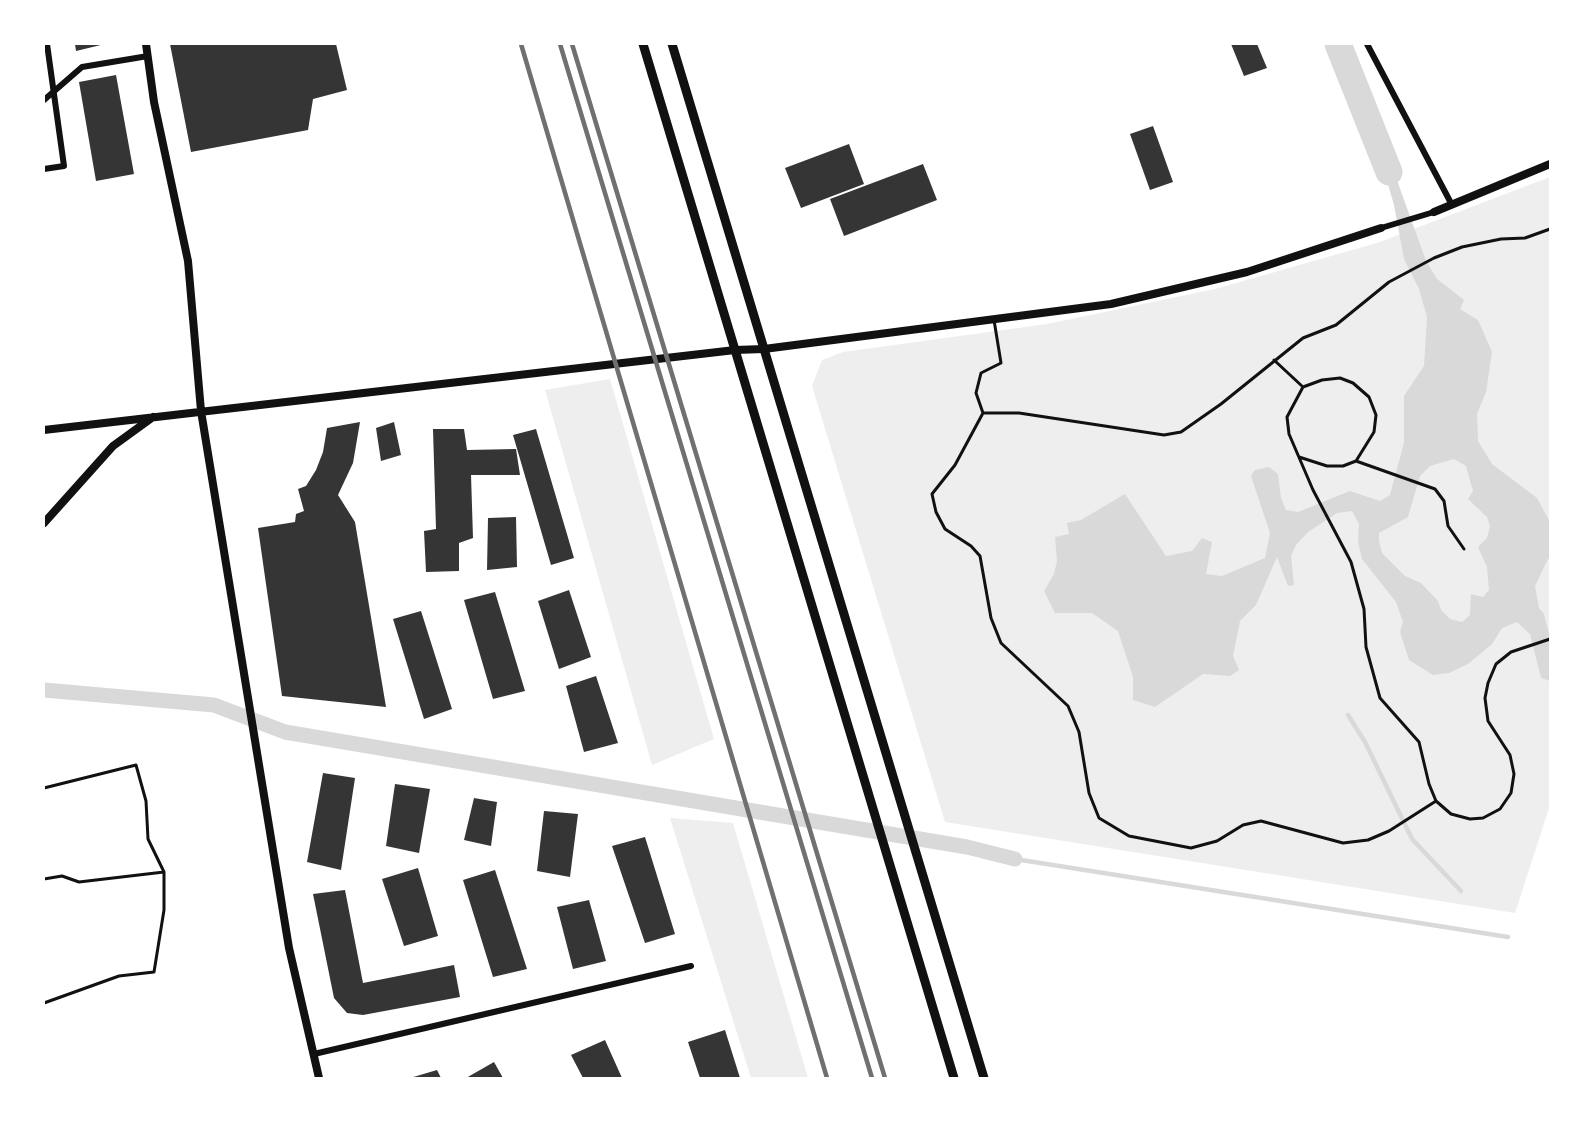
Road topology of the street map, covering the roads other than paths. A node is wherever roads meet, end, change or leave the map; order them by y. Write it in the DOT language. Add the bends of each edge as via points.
graph roads {
  1 [pos="47,44"];
  2 [pos="146,44"];
  3 [pos="643,44"];
  4 [pos="672,44"];
  5 [pos="1367,44"];
  6 [pos="148,56"];
  7 [pos="54,90"];
  8 [pos="44,100"];
  9 [pos="1551,164"];
  10 [pos="44,169"];
  11 [pos="1452,205"];
  12 [pos="1434,212"];
  13 [pos="1381,228"];
  14 [pos="1551,229"];
  15 [pos="994,319"];
  16 [pos="764,349"];
  17 [pos="735,350"];
  18 [pos="1274,360"];
  19 [pos="1303,387"];
  20 [pos="201,411"];
  21 [pos="983,414"];
  22 [pos="154,416"];
  23 [pos="44,430"];
  24 [pos="1299,457"];
  25 [pos="1356,461"];
  26 [pos="44,523"];
  27 [pos="1464,549"];
  28 [pos="1551,639"];
  29 [pos="44,788"];
  30 [pos="1436,801"];
  31 [pos="164,872"];
  32 [pos="44,879"];
  33 [pos="691,966"];
  34 [pos="44,1002"];
  35 [pos="314,1054"];
  36 [pos="319,1078"];
  37 [pos="954,1078"];
  38 [pos="984,1078"];
  1 -- 7 [label="street"];
  2 -- 6 [label="street"];
  3 -- 17 [label="main road"];
  4 -- 16 [label="main road"];
  5 -- 11 [label="street"];
  6 -- 7 [label="street" via="82,67"];
  6 -- 20 [label="street" via="188,261"];
  7 -- 8 [label="street"];
  7 -- 10 [label="street" via="64,166"];
  9 -- 11 [label="street"];
  11 -- 12 [label="street"];
  12 -- 13 [label="street"];
  13 -- 15 [label="street" via="1247,272 1111,304"];
  14 -- 18 [label="lane" via="1525,238 1462,247 1434,258 1389,282 1336,325 1303,338"];
  15 -- 16 [label="street"];
  15 -- 21 [label="lane" via="1001,363 981,373 976,393"];
  16 -- 17 [label="street"];
  16 -- 38 [label="main road"];
  17 -- 20 [label="street"];
  17 -- 37 [label="main road"];
  18 -- 19 [label="lane"];
  18 -- 21 [label="lane" via="1181,432 1164,435 1019,413"];
  19 -- 24 [label="lane" via="1287,417"];
  19 -- 25 [label="lane" via="1340,378 1369,397 1376,415 1374,432"];
  20 -- 22 [label="street"];
  20 -- 35 [label="street" via="289,948"];
  21 -- 30 [label="lane" via="955,465 932,494 936,512 945,529 980,556 991,618 1001,642 1068,706 1079,732 1089,793 1099,818 1129,836 1191,848 1217,840 1243,825 1262,821 1343,843 1368,840 1389,831"];
  22 -- 23 [label="street"];
  22 -- 26 [label="street" via="113,446"];
  24 -- 25 [label="lane" via="1326,466"];
  24 -- 30 [label="lane" via="1352,562 1364,609 1366,647 1380,698 1419,742"];
  25 -- 27 [label="lane" via="1436,489 1444,501 1448,526"];
  28 -- 30 [label="lane" via="1511,652 1496,664 1488,683 1488,721 1510,755 1514,774 1510,793 1500,809 1483,818 1470,819 1451,814"];
  29 -- 31 [label="lane" via="136,765 146,801 148,839"];
  31 -- 32 [label="lane" via="79,882 62,876"];
  31 -- 34 [label="lane" via="164,910 154,972 119,976"];
  33 -- 35 [label="street"];
  35 -- 36 [label="street"];
}
